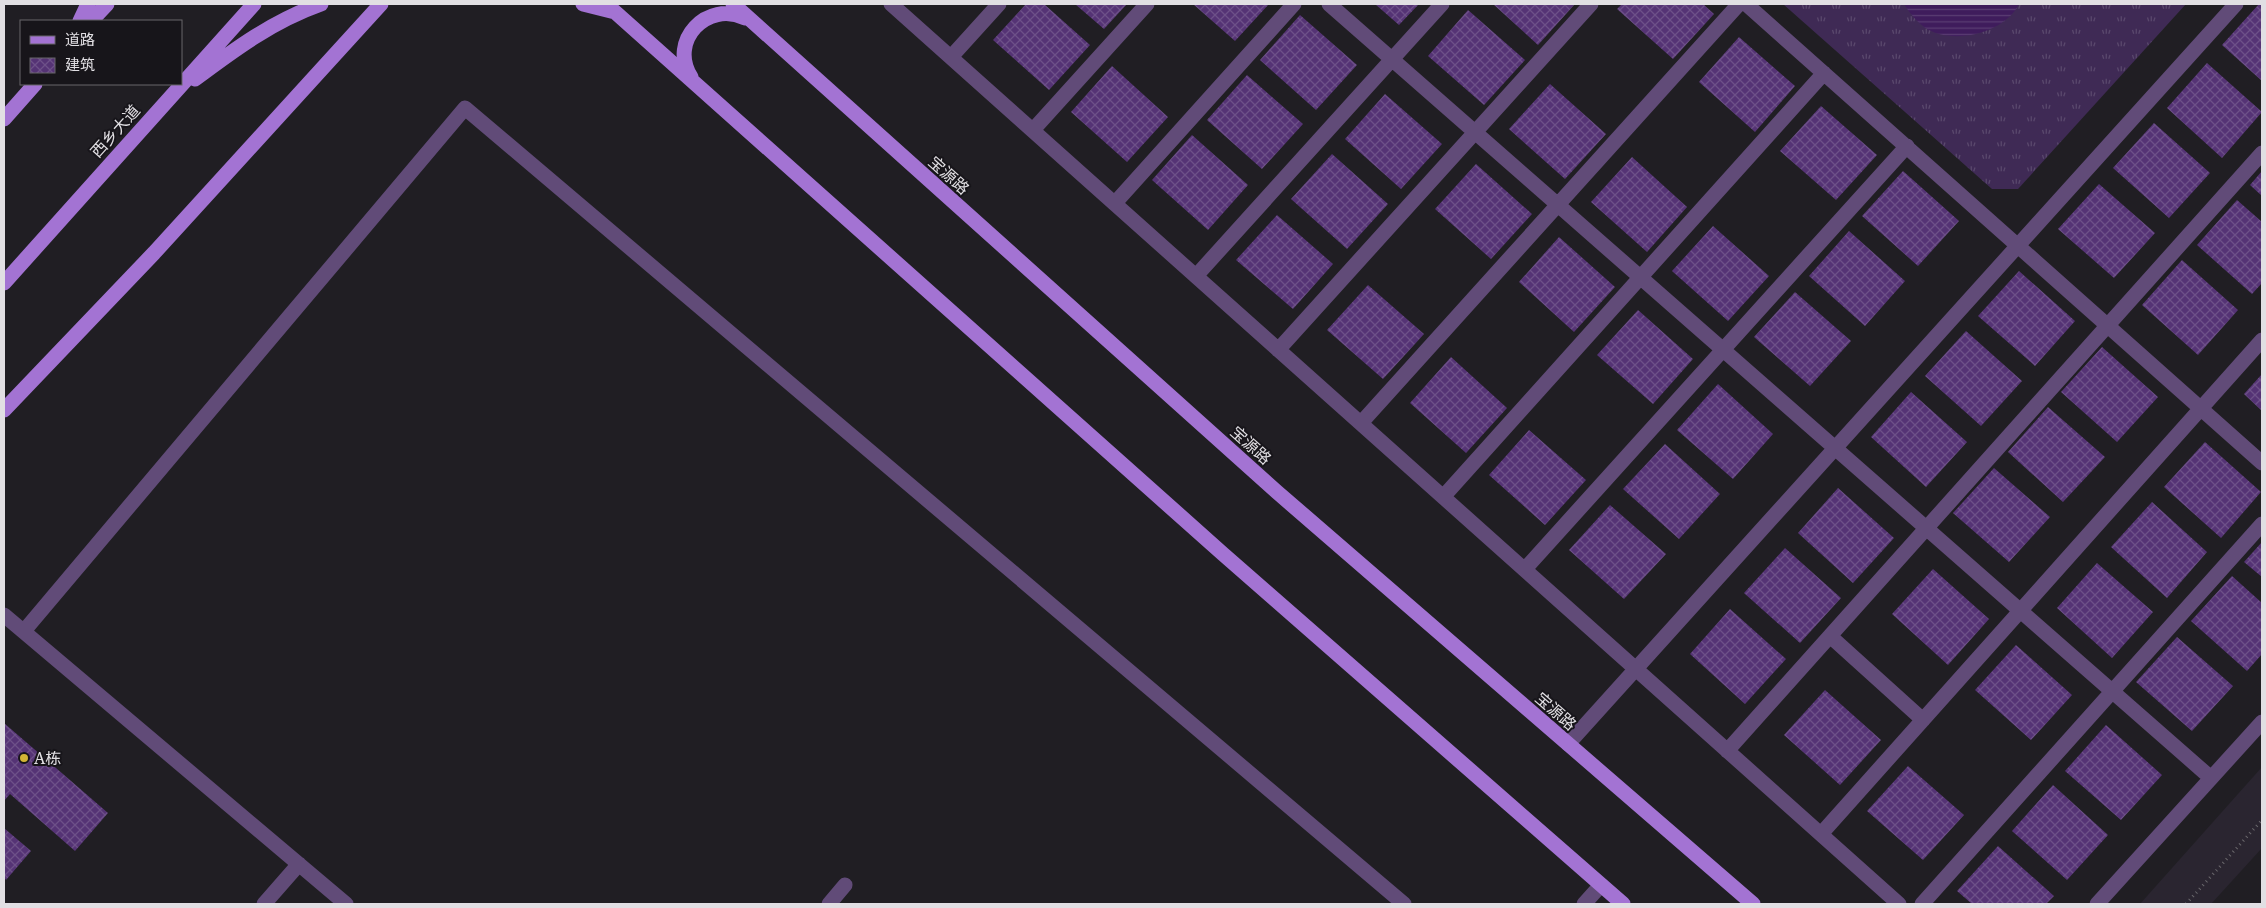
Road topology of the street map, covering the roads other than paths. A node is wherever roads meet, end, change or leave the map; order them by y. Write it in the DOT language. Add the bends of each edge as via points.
graph roads {
  1 [pos="88,4"];
  2 [pos="107,4"];
  3 [pos="254,4"];
  4 [pos="321,4"];
  5 [pos="381,4"];
  6 [pos="583,4"];
  7 [pos="732,4"];
  8 [pos="891,4"];
  9 [pos="998,4"];
  10 [pos="1146,4"];
  11 [pos="1294,4"];
  12 [pos="1329,4"];
  13 [pos="1442,4"];
  14 [pos="1590,4"];
  15 [pos="1739,4"];
  16 [pos="1746,4"];
  17 [pos="2236,4"];
  18 [pos="611,8"];
  19 [pos="80,20"];
  20 [pos="92,20"];
  21 [pos="755,24"];
  22 [pos="951,57"];
  23 [pos="1392,59"];
  24 [pos="1824,73"];
  25 [pos="182,83"];
  26 [pos="34,85"];
  27 [pos="180,85"];
  28 [pos="698,86"];
  29 [pos="164,103"];
  30 [pos="4,120"];
  31 [pos="1033,130"];
  32 [pos="1475,132"];
  33 [pos="1907,146"];
  34 [pos="2262,153"];
  35 [pos="1114,203"];
  36 [pos="1558,205"];
  37 [pos="2018,246"];
  38 [pos="1196,276"];
  39 [pos="1640,277"];
  40 [pos="4,283"];
  41 [pos="2108,325"];
  42 [pos="2262,340"];
  43 [pos="1278,350"];
  44 [pos="1722,350"];
  45 [pos="2201,408"];
  46 [pos="4,410"];
  47 [pos="1361,423"];
  48 [pos="1835,448"];
  49 [pos="2262,463"];
  50 [pos="1443,496"];
  51 [pos="2262,524"];
  52 [pos="1926,528"];
  53 [pos="1525,569"];
  54 [pos="2020,611"];
  55 [pos="4,615"];
  56 [pos="24,631"];
  57 [pos="1830,636"];
  58 [pos="1636,669"];
  59 [pos="2112,692"];
  60 [pos="1923,720"];
  61 [pos="2262,722"];
  62 [pos="1568,744"];
  63 [pos="1727,751"];
  64 [pos="2211,778"];
  65 [pos="1820,834"];
  66 [pos="299,864"];
  67 [pos="846,885"];
  68 [pos="1600,885"];
  69 [pos="264,904"];
  70 [pos="346,904"];
  71 [pos="829,904"];
  72 [pos="1404,904"];
  73 [pos="1584,904"];
  74 [pos="1623,904"];
  75 [pos="1753,904"];
  76 [pos="1899,904"];
  77 [pos="1922,904"];
  78 [pos="2097,904"];
  1 -- 19 [label="main road"];
  2 -- 20 [label="main road"];
  3 -- 25 [label="main road, 西乡大道"];
  4 -- 29 [label="main road" via="300,11 246,40"];
  5 -- 46 [label="main road"];
  6 -- 18 [label="main road"];
  7 -- 21 [label="main road, 宝源路"];
  8 -- 22 [label="street"];
  9 -- 22 [label="street"];
  10 -- 31 [label="street"];
  11 -- 35 [label="street"];
  12 -- 23 [label="street"];
  13 -- 23 [label="street"];
  14 -- 32 [label="street"];
  15 -- 36 [label="street"];
  16 -- 24 [label="street"];
  17 -- 37 [label="street"];
  18 -- 28 [label="main road"];
  21 -- 28 [label="main road" via="733,13 720,12 696,23 684,48 685,64"];
  21 -- 62 [label="main road, 宝源路" via="1276,492"];
  22 -- 31 [label="street"];
  23 -- 32 [label="street"];
  23 -- 38 [label="street"];
  24 -- 33 [label="street"];
  24 -- 39 [label="street"];
  26 -- 30 [label="main road"];
  27 -- 29 [label="main road, 西乡大道"];
  28 -- 68 [label="main road"];
  29 -- 40 [label="main road, 西乡大道"];
  31 -- 35 [label="street"];
  32 -- 36 [label="street"];
  32 -- 43 [label="street"];
  33 -- 37 [label="street"];
  33 -- 44 [label="street"];
  34 -- 41 [label="street"];
  35 -- 38 [label="street"];
  36 -- 39 [label="street"];
  36 -- 47 [label="street"];
  37 -- 41 [label="street"];
  37 -- 48 [label="street"];
  38 -- 43 [label="street"];
  39 -- 44 [label="street"];
  39 -- 50 [label="street"];
  41 -- 45 [label="street"];
  41 -- 52 [label="street"];
  42 -- 45 [label="street"];
  43 -- 47 [label="street"];
  44 -- 48 [label="street"];
  44 -- 53 [label="street"];
  45 -- 49 [label="street"];
  45 -- 54 [label="street"];
  47 -- 50 [label="street"];
  48 -- 52 [label="street"];
  48 -- 58 [label="street"];
  50 -- 53 [label="street"];
  51 -- 59 [label="street"];
  52 -- 54 [label="street"];
  52 -- 57 [label="street"];
  53 -- 58 [label="street"];
  54 -- 59 [label="street"];
  54 -- 60 [label="street"];
  55 -- 56 [label="street"];
  56 -- 66 [label="street"];
  56 -- 72 [label="street" via="465,108"];
  57 -- 60 [label="street"];
  57 -- 63 [label="street"];
  58 -- 62 [label="street"];
  58 -- 63 [label="street"];
  59 -- 64 [label="street"];
  59 -- 77 [label="street"];
  60 -- 65 [label="street"];
  61 -- 64 [label="street"];
  62 -- 75 [label="main road, 宝源路"];
  63 -- 65 [label="street"];
  64 -- 78 [label="street"];
  65 -- 76 [label="street"];
  66 -- 69 [label="street"];
  66 -- 70 [label="street"];
  67 -- 71 [label="street"];
  68 -- 73 [label="street"];
  68 -- 74 [label="main road"];
}
